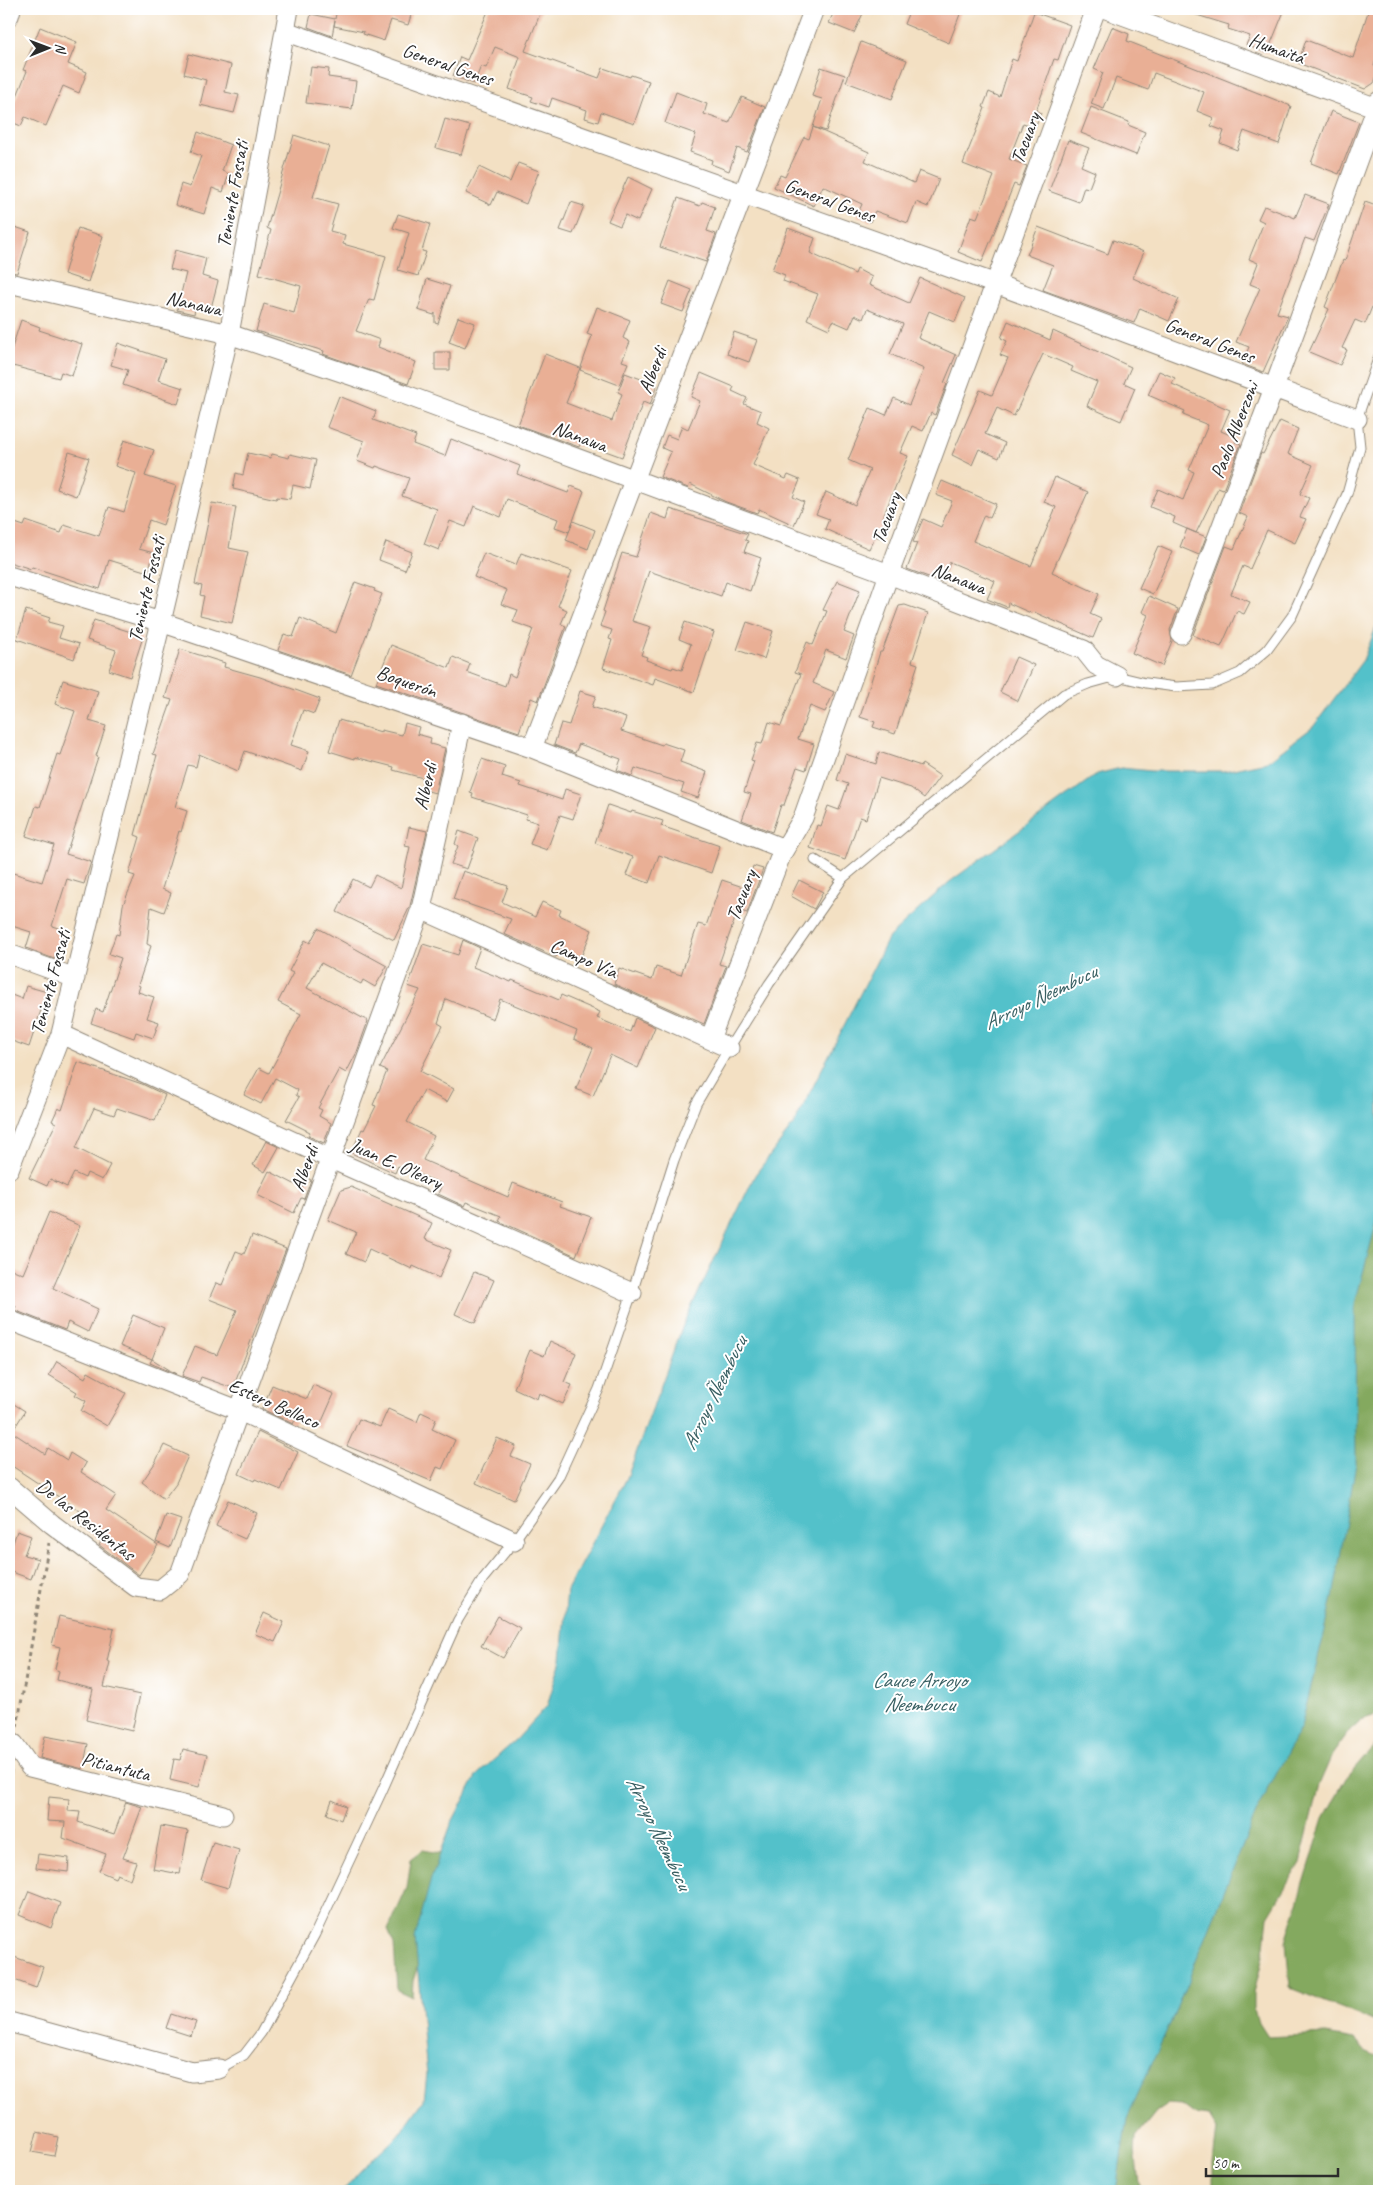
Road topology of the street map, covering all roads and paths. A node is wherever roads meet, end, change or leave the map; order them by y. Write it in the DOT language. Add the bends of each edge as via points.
graph roads {
  1 [pos="11,9"];
  2 [pos="289,9"];
  3 [pos="814,9"];
  4 [pos="1096,9"];
  5 [pos="1106,9"];
  6 [pos="9,16"];
  7 [pos="285,31"];
  8 [pos="1378,104"];
  9 [pos="743,192"];
  10 [pos="9,283"];
  11 [pos="996,284"];
  12 [pos="229,334"];
  13 [pos="1379,356"];
  14 [pos="1274,388"];
  15 [pos="1357,419"];
  16 [pos="635,480"];
  17 [pos="889,574"];
  18 [pos="9,576"];
  19 [pos="161,622"];
  20 [pos="1180,634"];
  21 [pos="1117,676"];
  22 [pos="462,723"];
  23 [pos="532,748"];
  24 [pos="784,849"];
  25 [pos="815,860"];
  26 [pos="843,878"];
  27 [pos="421,909"];
  28 [pos="9,954"];
  29 [pos="75,978"];
  30 [pos="61,1034"];
  31 [pos="710,1040"];
  32 [pos="729,1048"];
  33 [pos="331,1159"];
  34 [pos="9,1170"];
  35 [pos="632,1293"];
  36 [pos="9,1320"];
  37 [pos="238,1410"];
  38 [pos="9,1487"];
  39 [pos="52,1524"];
  40 [pos="514,1541"];
  41 [pos="136,1587"];
  42 [pos="12,1743"];
  43 [pos="9,1790"];
  44 [pos="223,1815"];
  45 [pos="9,2022"];
  46 [pos="219,2069"];
  1 -- 6 [label="street"];
  2 -- 7 [label="street, Teniente Fossati"];
  3 -- 9 [label="street, Alberdi"];
  4 -- 11 [label="street, Tacuary"];
  5 -- 8 [label="street, Humaitá"];
  7 -- 9 [label="street, General Genes"];
  7 -- 12 [label="street, Teniente Fossati"];
  8 -- 14 [label="street, Paolo Alberzoni"];
  9 -- 11 [label="street, General Genes"];
  9 -- 16 [label="street, Alberdi"];
  10 -- 12 [label="street, Nanawa"];
  11 -- 14 [label="street, General Genes"];
  11 -- 17 [label="street, Tacuary"];
  12 -- 16 [label="street, Nanawa" via="371,382"];
  12 -- 19 [label="street, Teniente Fossati"];
  13 -- 15 [label="lane"];
  14 -- 15 [label="street, General Genes"];
  14 -- 20 [label="street, Paolo Alberzoni"];
  15 -- 21 [label="lane" via="1360,447 1347,494 1292,616 1267,650 1240,673 1212,685 1176,687"];
  16 -- 17 [label="street, Nanawa"];
  16 -- 23 [label="street, Alberdi"];
  17 -- 21 [label="street, Nanawa" via="1084,650 1096,665"];
  17 -- 24 [label="street, Tacuary" via="802,818"];
  18 -- 19 [label="street, Boquerón"];
  19 -- 22 [label="street, Boquerón"];
  19 -- 29 [label="street, Teniente Fossati"];
  21 -- 26 [label="lane" via="1064,694"];
  22 -- 23 [label="street, Boquerón"];
  22 -- 27 [label="street, Alberdi"];
  23 -- 24 [label="street, Boquerón"];
  24 -- 31 [label="street, Tacuary"];
  25 -- 26 [label="lane"];
  26 -- 32 [label="lane"];
  27 -- 31 [label="street, Campo Vía"];
  27 -- 33 [label="street, Alberdi"];
  28 -- 29 [label="street"];
  29 -- 30 [label="street, Teniente Fossati"];
  30 -- 33 [label="street, Juan E. O'leary"];
  30 -- 34 [label="street, Teniente Fossati"];
  31 -- 32 [label="street, Campo Vía"];
  32 -- 35 [label="lane" via="696,1104 674,1160"];
  33 -- 35 [label="street, Juan E. O'leary"];
  33 -- 37 [label="street, Alberdi"];
  35 -- 40 [label="lane" via="599,1389 558,1478"];
  36 -- 37 [label="street, Estero Bellaco"];
  37 -- 40 [label="street, Estero Bellaco"];
  37 -- 41 [label="street, Alberdi" via="180,1574 160,1590"];
  38 -- 39 [label="street, De las Residentas"];
  39 -- 41 [label="street, De las Residentas"];
  39 -- 42 [label="path"];
  40 -- 46 [label="lane" via="482,1579 458,1620 315,1934 261,2033 244,2055"];
  42 -- 43 [label="path"];
  42 -- 44 [label="street, Pitiantuta" via="30,1767"];
  45 -- 46 [label="street" via="192,2072"];
}
